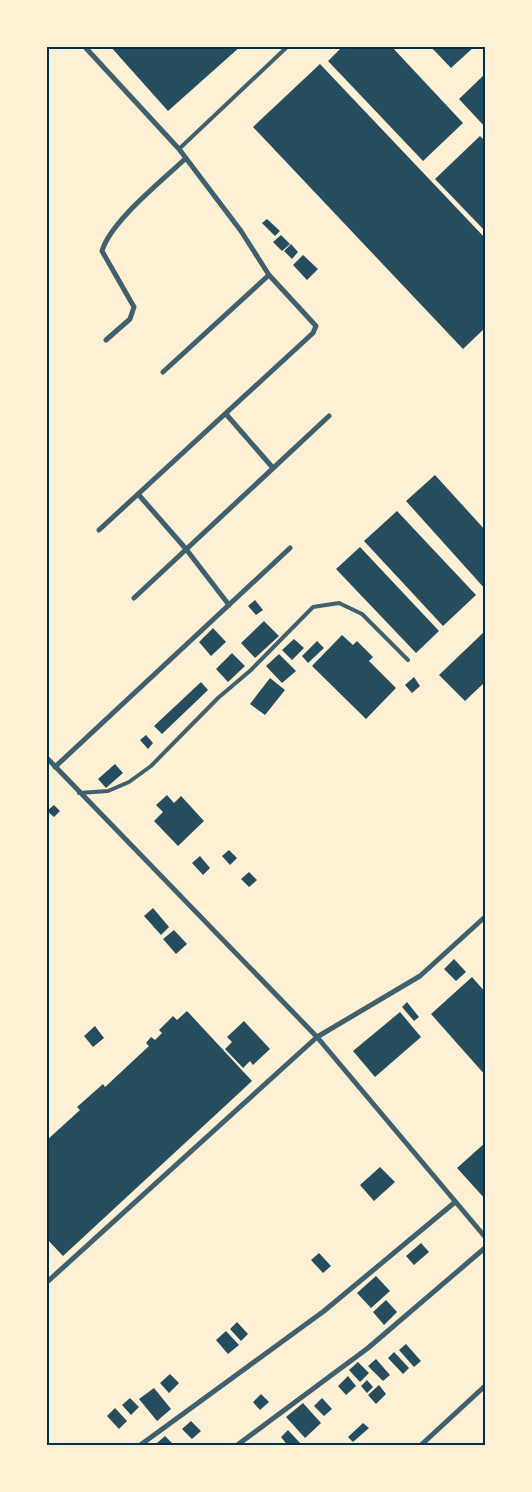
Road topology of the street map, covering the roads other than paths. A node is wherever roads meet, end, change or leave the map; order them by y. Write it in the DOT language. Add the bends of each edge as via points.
graph roads {
  1 [pos="84,46"];
  2 [pos="288,46"];
  3 [pos="179,149"];
  4 [pos="186,158"];
  5 [pos="269,275"];
  6 [pos="106,340"];
  7 [pos="163,372"];
  8 [pos="226,414"];
  9 [pos="329,416"];
  10 [pos="273,468"];
  11 [pos="138,494"];
  12 [pos="99,530"];
  13 [pos="290,548"];
  14 [pos="186,549"];
  15 [pos="134,598"];
  16 [pos="229,605"];
  17 [pos="408,660"];
  18 [pos="46,757"];
  19 [pos="55,766"];
  20 [pos="79,793"];
  21 [pos="483,918"];
  22 [pos="486,925"];
  23 [pos="316,1037"];
  24 [pos="454,1203"];
  25 [pos="486,1238"];
  26 [pos="486,1247"];
  27 [pos="46,1283"];
  28 [pos="486,1385"];
  29 [pos="139,1446"];
  30 [pos="236,1446"];
  31 [pos="420,1446"];
  1 -- 3 [label="street"];
  2 -- 3 [label="lane"];
  3 -- 4 [label="street"];
  4 -- 5 [label="street" via="241,231"];
  4 -- 6 [label="street" via="123,218 106,239 102,251 134,307 130,319"];
  5 -- 7 [label="street"];
  5 -- 8 [label="street" via="316,326 313,333"];
  8 -- 10 [label="street"];
  8 -- 11 [label="street"];
  9 -- 10 [label="street"];
  10 -- 14 [label="street"];
  11 -- 12 [label="street"];
  11 -- 14 [label="street"];
  13 -- 16 [label="street"];
  14 -- 15 [label="street"];
  14 -- 16 [label="street"];
  16 -- 19 [label="street"];
  17 -- 20 [label="lane" via="362,614 339,603 313,607 151,766 108,791"];
  18 -- 19 [label="street"];
  19 -- 20 [label="street"];
  20 -- 23 [label="street"];
  21 -- 22 [label="street"];
  21 -- 23 [label="street" via="420,976"];
  23 -- 24 [label="street"];
  23 -- 27 [label="street"];
  24 -- 25 [label="street"];
  24 -- 29 [label="street" via="324,1311"];
  26 -- 30 [label="street" via="368,1348"];
  28 -- 31 [label="street"];
}
